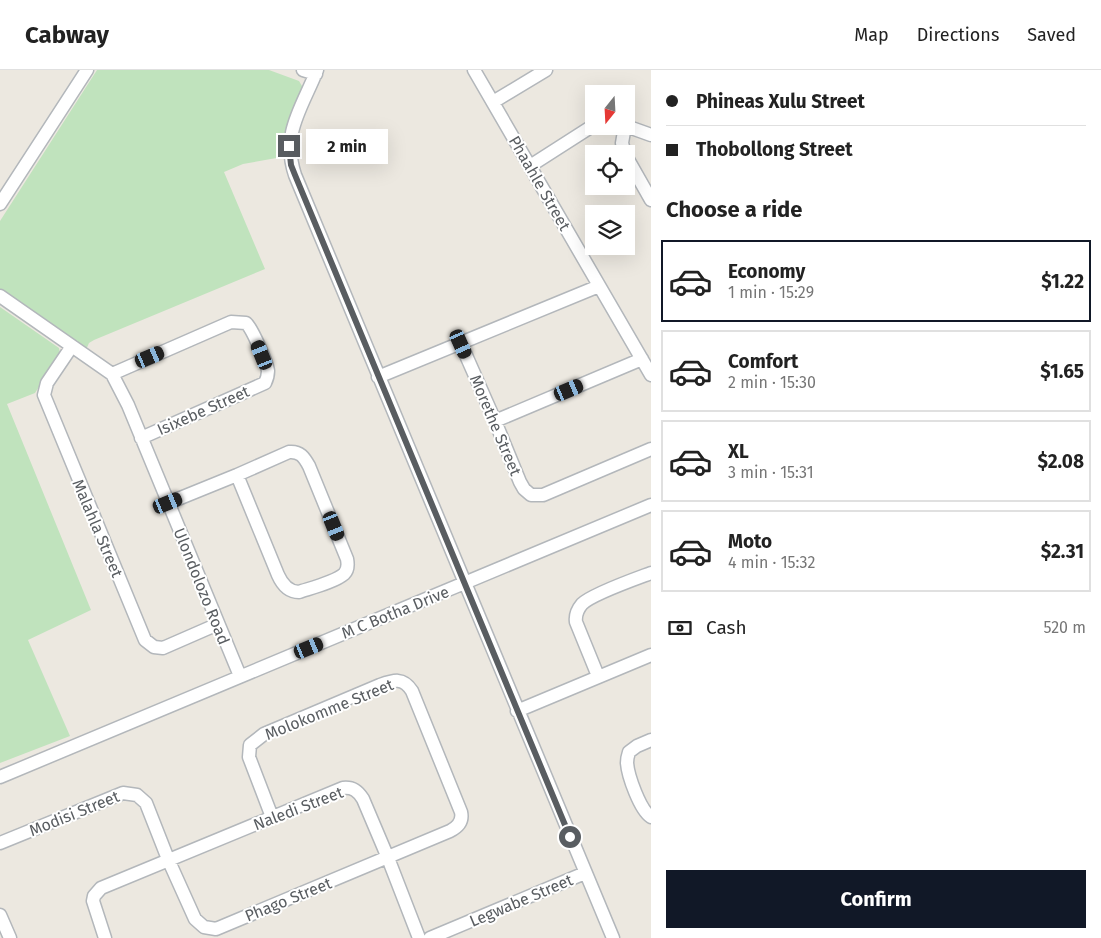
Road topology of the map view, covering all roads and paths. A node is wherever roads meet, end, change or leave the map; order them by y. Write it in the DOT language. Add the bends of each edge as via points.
graph roads {
  1 [pos="87,70"];
  2 [pos="303,70"];
  3 [pos="474,70"];
  4 [pos="546,70"];
  5 [pos="317,72"];
  6 [pos="493,102"];
  7 [pos="635,129"];
  8 [pos="585,131"];
  9 [pos="651,135"];
  10 [pos="530,166"];
  11 [pos="635,171"];
  12 [pos="651,200"];
  13 [pos="0,204"];
  14 [pos="599,286"];
  15 [pos="0,296"];
  16 [pos="461,344"];
  17 [pos="72,346"];
  18 [pos="642,360"];
  19 [pos="112,374"];
  20 [pos="651,375"];
  21 [pos="378,377"];
  22 [pos="495,421"];
  23 [pos="141,438"];
  24 [pos="651,450"];
  25 [pos="237,475"];
  26 [pos="168,503"];
  27 [pos="651,504"];
  28 [pos="651,573"];
  29 [pos="465,583"];
  30 [pos="218,624"];
  31 [pos="651,655"];
  32 [pos="240,676"];
  33 [pos="598,676"];
  34 [pos="517,711"];
  35 [pos="651,740"];
  36 [pos="0,777"];
  37 [pos="272,817"];
  38 [pos="651,817"];
  39 [pos="0,843"];
  40 [pos="388,858"];
  41 [pos="168,859"];
  42 [pos="586,873"];
  43 [pos="0,915"];
  44 [pos="10,938"];
  45 [pos="105,938"];
  46 [pos="419,938"];
  47 [pos="430,938"];
  48 [pos="613,938"];
  1 -- 13 [label="street"];
  2 -- 5 [label="street"];
  3 -- 6 [label="street, Phaahle Street"];
  4 -- 6 [label="street"];
  5 -- 21 [label="street" via="291,136 291,165"];
  6 -- 10 [label="street, Phaahle Street"];
  7 -- 9 [label="street"];
  8 -- 10 [label="street"];
  10 -- 14 [label="street, Phaahle Street"];
  11 -- 12 [label="street"];
  14 -- 16 [label="street"];
  14 -- 18 [label="street, Phaahle Street"];
  15 -- 17 [label="street, Ulondolozo Road"];
  16 -- 21 [label="street"];
  16 -- 22 [label="street, Morethe Street"];
  17 -- 19 [label="street, Ulondolozo Road"];
  17 -- 30 [label="street, Malahla Street" via="50,378 44,395 145,640 154,647 163,648"];
  18 -- 20 [label="street, Phaahle Street"];
  18 -- 22 [label="street"];
  19 -- 23 [label="street, Ulondolozo Road"];
  19 -- 23 [label="street, Isixebe Street" via="231,322 246,323 252,330 267,368 265,383"];
  21 -- 29 [label="street"];
  22 -- 24 [label="street, Morethe Street" via="520,482 527,492 536,496"];
  23 -- 26 [label="street, Ulondolozo Road"];
  25 -- 25 [label="street" via="289,452 297,452 304,457 347,558 345,572 299,592 285,586"];
  25 -- 26 [label="street"];
  26 -- 30 [label="street, Ulondolozo Road"];
  27 -- 29 [label="street, M C Botha Drive"];
  28 -- 33 [label="street" via="591,598 577,611 576,622"];
  29 -- 32 [label="street, M C Botha Drive"];
  29 -- 34 [label="street"];
  30 -- 32 [label="street, Ulondolozo Road"];
  31 -- 33 [label="street"];
  32 -- 36 [label="street, M C Botha Drive"];
  33 -- 34 [label="street"];
  34 -- 42 [label="street"];
  35 -- 38 [label="street" via="630,752 627,764 641,806"];
  37 -- 40 [label="street, Naledi Street" via="350,788 360,794"];
  37 -- 40 [label="street, Molokomme Street" via="248,757 253,741 380,685 402,681 412,691 462,817 454,829"];
  37 -- 41 [label="street, Naledi Street"];
  39 -- 41 [label="street, Modisi Street" via="127,793 137,795 146,803"];
  40 -- 41 [label="street, Phago Street" via="216,929 204,927 195,919"];
  40 -- 46 [label="street, Naledi Street"];
  41 -- 45 [label="street, Naledi Street" via="106,885 94,896 94,907"];
  42 -- 47 [label="street, Legwabe Street"];
  42 -- 48 [label="street"];
  43 -- 44 [label="street"];
}
